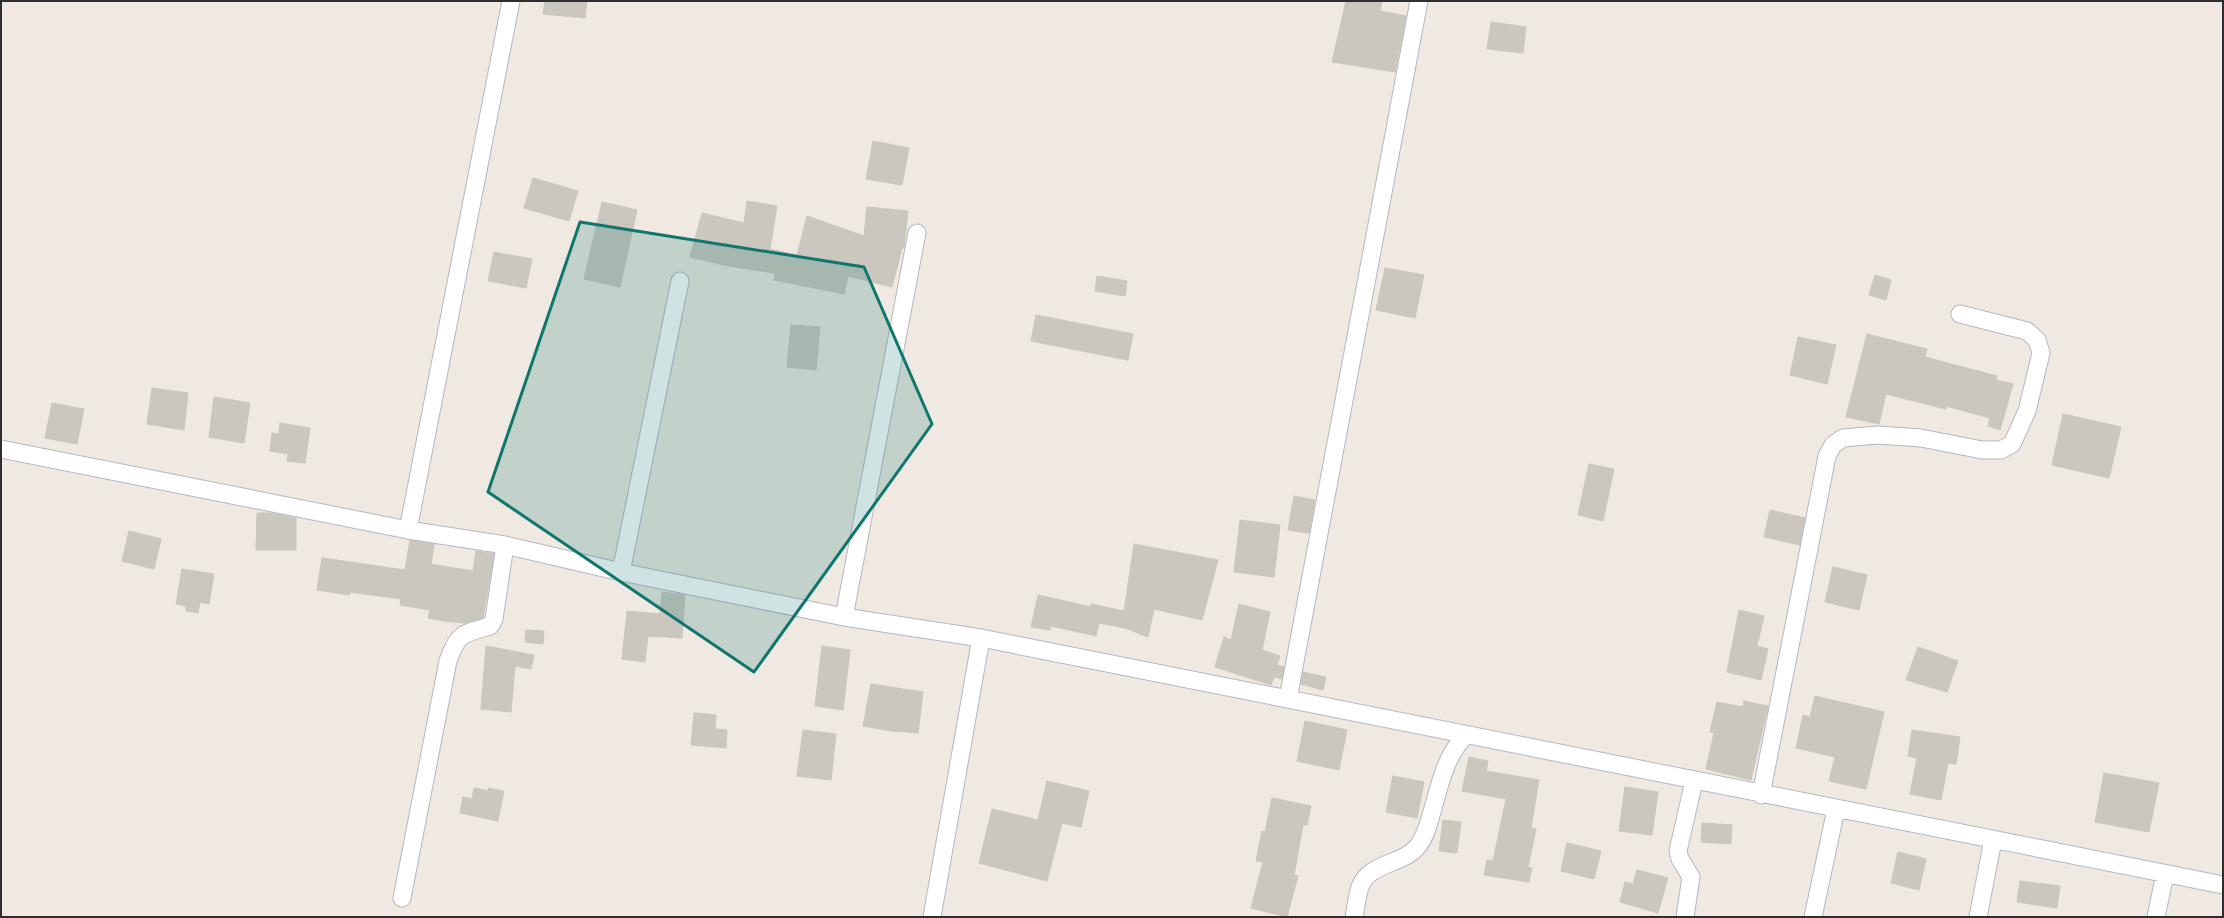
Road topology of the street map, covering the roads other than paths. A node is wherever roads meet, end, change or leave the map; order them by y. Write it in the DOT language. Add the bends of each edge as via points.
graph roads {
  1 [pos="511,1"];
  2 [pos="1419,1"];
  3 [pos="917,233"];
  4 [pos="680,281"];
  5 [pos="1960,314"];
  6 [pos="1,449"];
  7 [pos="408,530"];
  8 [pos="505,545"];
  9 [pos="621,572"];
  10 [pos="844,617"];
  11 [pos="980,638"];
  12 [pos="1288,699"];
  13 [pos="1466,735"];
  14 [pos="1694,782"];
  15 [pos="1760,795"];
  16 [pos="1836,809"];
  17 [pos="1993,840"];
  18 [pos="2165,874"];
  19 [pos="2223,885"];
  20 [pos="402,898"];
  21 [pos="932,917"];
  22 [pos="1354,917"];
  23 [pos="1685,917"];
  24 [pos="1813,917"];
  25 [pos="1978,917"];
  26 [pos="2156,917"];
  1 -- 7 [label="street"];
  2 -- 12 [label="street"];
  3 -- 10 [label="street"];
  4 -- 9 [label="street"];
  5 -- 15 [label="street" via="2027,331 2037,340 2041,353 2027,411 2012,444 2001,450 1982,450 1921,438 1878,435 1843,438 1833,445 1827,456"];
  6 -- 7 [label="street"];
  7 -- 8 [label="street"];
  8 -- 9 [label="street"];
  8 -- 20 [label="street" via="494,619 490,626 468,632 458,638 448,661"];
  9 -- 10 [label="street"];
  10 -- 11 [label="street"];
  11 -- 12 [label="street"];
  11 -- 21 [label="street"];
  12 -- 13 [label="street"];
  13 -- 14 [label="street"];
  13 -- 22 [label="street" via="1457,744 1446,765 1427,830 1419,846 1405,858 1379,868 1365,880 1360,887"];
  14 -- 15 [label="street"];
  14 -- 23 [label="street" via="1678,851 1691,883"];
  15 -- 16 [label="street"];
  16 -- 17 [label="street"];
  16 -- 24 [label="street"];
  17 -- 18 [label="street"];
  17 -- 25 [label="street"];
  18 -- 19 [label="street"];
  18 -- 26 [label="street"];
}
